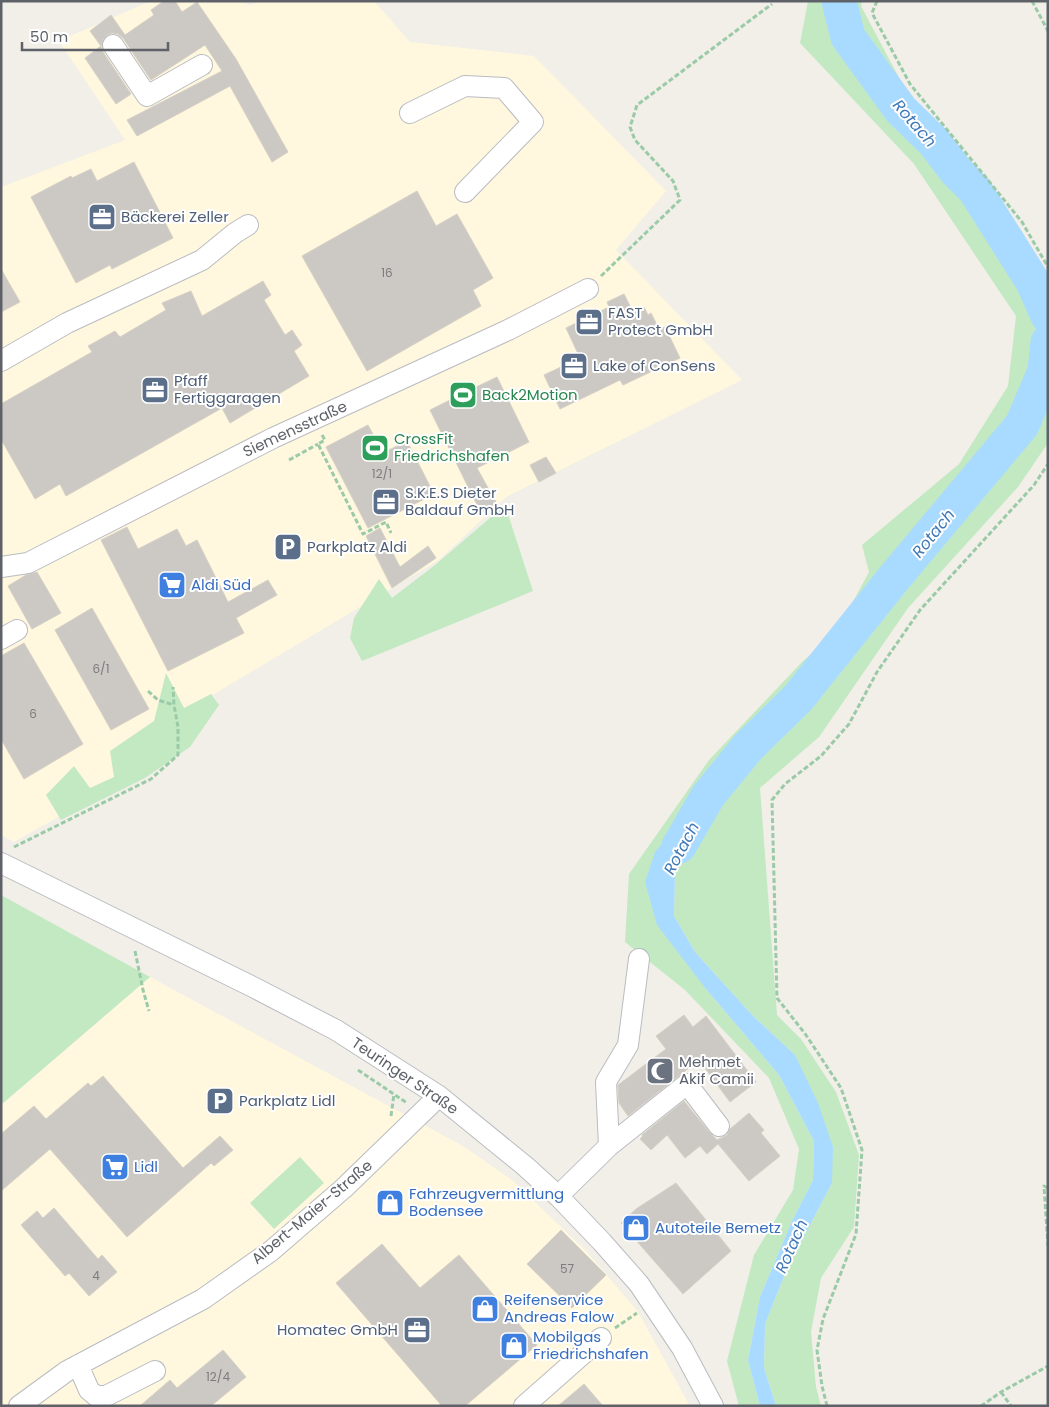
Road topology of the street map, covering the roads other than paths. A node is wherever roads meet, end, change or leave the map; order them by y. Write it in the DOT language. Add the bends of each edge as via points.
graph roads {
  1 [pos="113,45"];
  2 [pos="202,65"];
  3 [pos="410,113"];
  4 [pos="465,192"];
  5 [pos="248,225"];
  6 [pos="588,289"];
  7 [pos="1,361"];
  8 [pos="1,567"];
  9 [pos="5,856"];
  10 [pos="639,959"];
  11 [pos="439,1096"];
  12 [pos="719,1126"];
  13 [pos="609,1146"];
  14 [pos="558,1196"];
  15 [pos="601,1338"];
  16 [pos="78,1365"];
  17 [pos="155,1371"];
  18 [pos="27,1403"];
  19 [pos="524,1406"];
  20 [pos="713,1406"];
  1 -- 2 [label="street" via="147,96"];
  3 -- 4 [label="street" via="465,86 504,88 532,122"];
  5 -- 7 [label="street" via="202,260 67,323"];
  6 -- 8 [label="street, Siemensstraße" via="508,330 265,442 28,563"];
  9 -- 11 [label="street, Teuringer Straße" via="336,1030"];
  10 -- 13 [label="street" via="628,1045 606,1082"];
  11 -- 14 [label="street, Teuringer Straße"];
  11 -- 16 [label="street, Albert-Maier-Straße" via="344,1188 271,1250 203,1299"];
  12 -- 13 [label="street" via="687,1084"];
  13 -- 14 [label="street"];
  14 -- 20 [label="street, Teuringer Straße" via="639,1284 682,1348"];
  15 -- 19 [label="street"];
  16 -- 17 [label="street" via="89,1390 96,1396 106,1396"];
  16 -- 18 [label="street, Albert-Maier-Straße"];
}
